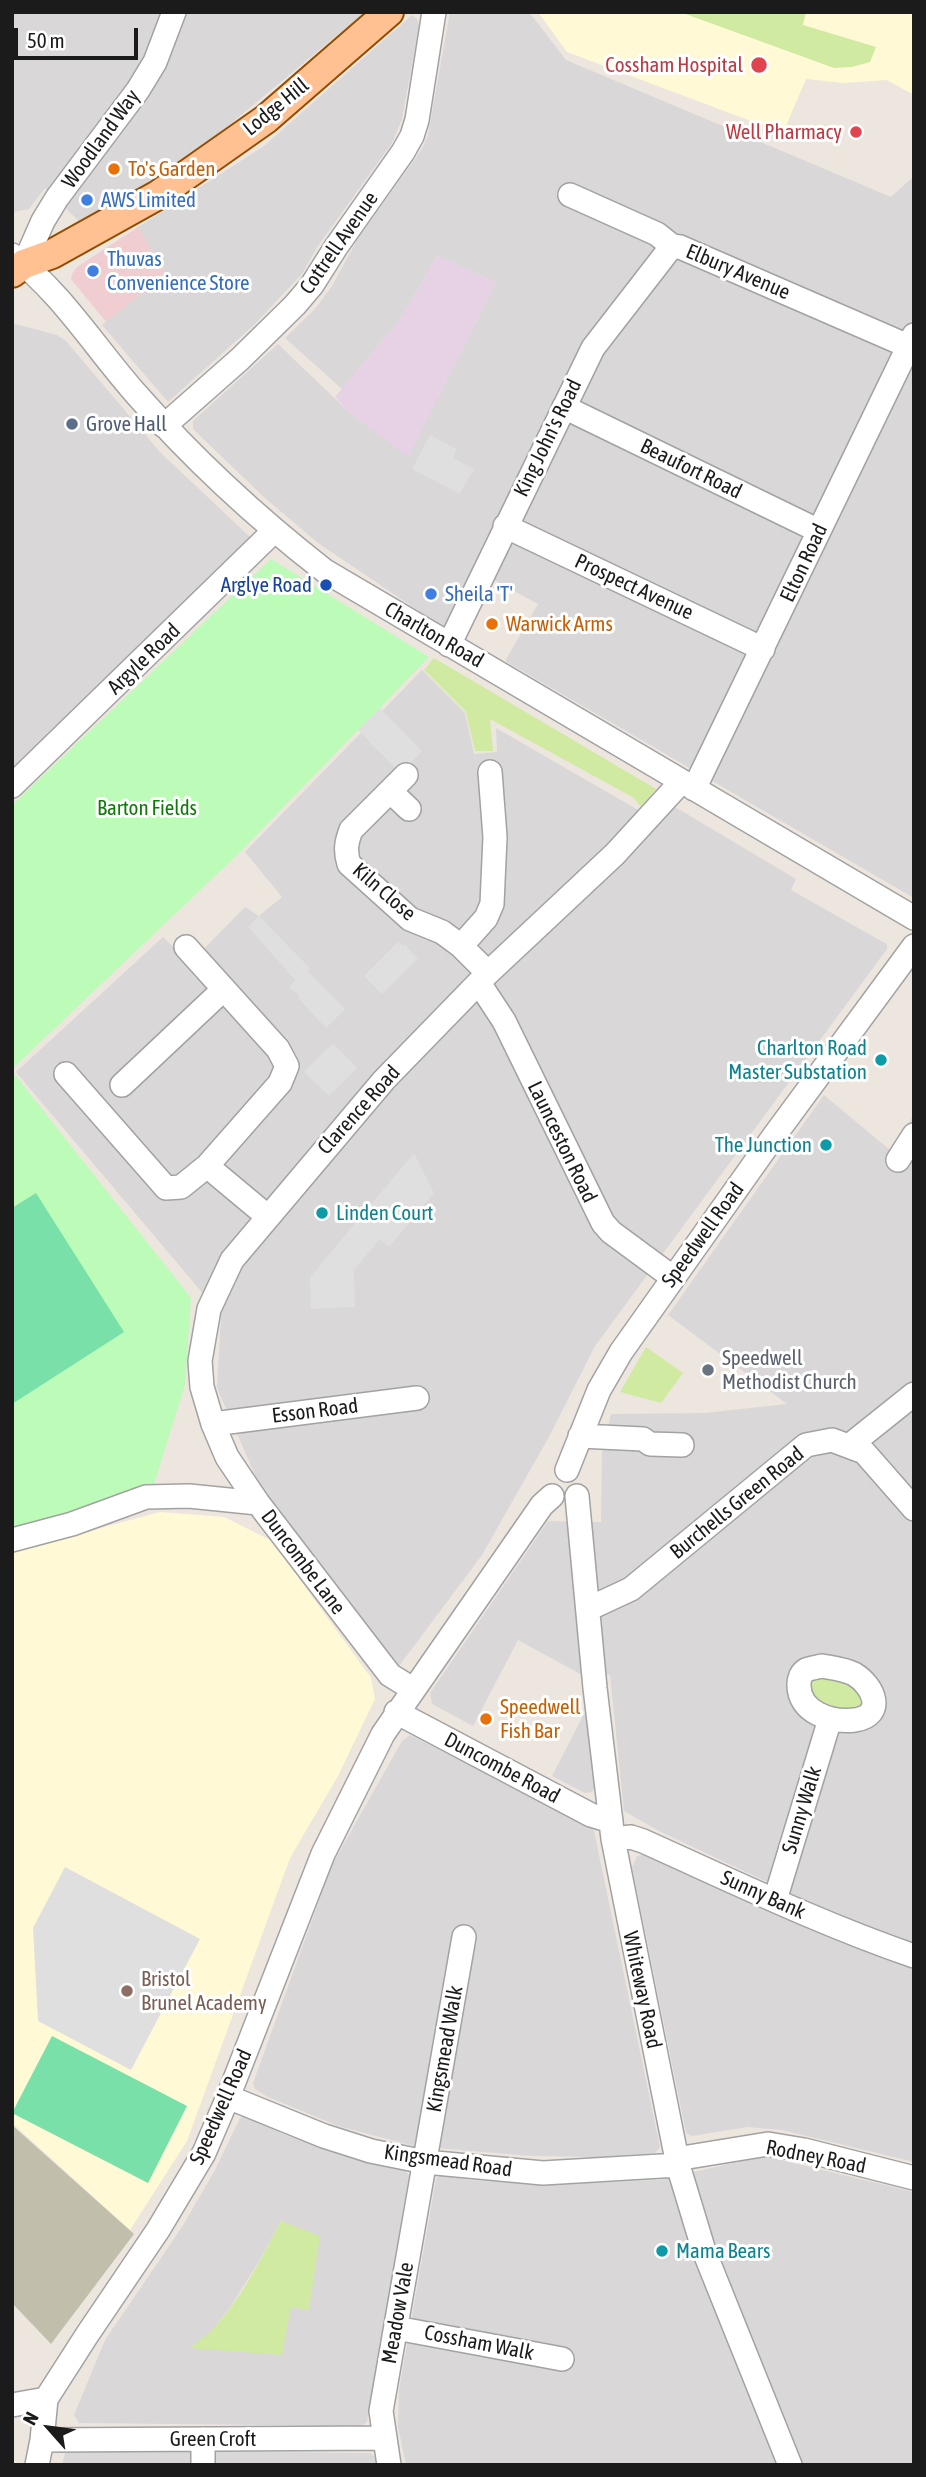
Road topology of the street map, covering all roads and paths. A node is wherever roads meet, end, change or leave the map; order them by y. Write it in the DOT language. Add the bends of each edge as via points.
graph roads {
  1 [pos="174,12"];
  2 [pos="389,12"];
  3 [pos="434,12"];
  4 [pos="570,195"];
  5 [pos="672,246"];
  6 [pos="16,264"];
  7 [pos="911,341"];
  8 [pos="564,407"];
  9 [pos="164,426"];
  10 [pos="505,526"];
  11 [pos="274,531"];
  12 [pos="819,531"];
  13 [pos="449,645"];
  14 [pos="763,649"];
  15 [pos="490,772"];
  16 [pos="12,786"];
  17 [pos="688,786"];
  18 [pos="409,809"];
  19 [pos="914,918"];
  20 [pos="461,946"];
  21 [pos="914,946"];
  22 [pos="186,947"];
  23 [pos="483,978"];
  24 [pos="224,989"];
  25 [pos="66,1074"];
  26 [pos="122,1085"];
  27 [pos="914,1135"];
  28 [pos="898,1160"];
  29 [pos="207,1166"];
  30 [pos="267,1216"];
  31 [pos="672,1277"];
  32 [pos="914,1394"];
  33 [pos="417,1398"];
  34 [pos="213,1424"];
  35 [pos="580,1436"];
  36 [pos="682,1445"];
  37 [pos="849,1446"];
  38 [pos="567,1470"];
  39 [pos="551,1496"];
  40 [pos="577,1496"];
  41 [pos="258,1503"];
  42 [pos="914,1509"];
  43 [pos="12,1539"];
  44 [pos="481,1592"];
  45 [pos="588,1609"];
  46 [pos="403,1683"];
  47 [pos="396,1712"];
  48 [pos="830,1719"];
  49 [pos="383,1734"];
  50 [pos="612,1830"];
  51 [pos="775,1900"];
  52 [pos="464,1937"];
  53 [pos="914,1956"];
  54 [pos="228,2097"];
  55 [pos="425,2162"];
  56 [pos="677,2162"];
  57 [pos="914,2178"];
  58 [pos="396,2328"];
  59 [pos="562,2359"];
  60 [pos="46,2399"];
  61 [pos="12,2405"];
  62 [pos="203,2438"];
  63 [pos="383,2438"];
  64 [pos="42,2440"];
  65 [pos="37,2465"];
  66 [pos="203,2465"];
  67 [pos="389,2465"];
  68 [pos="790,2465"];
  1 -- 6 [label="street, Woodland Way" via="155,62 138,90 57,198"];
  2 -- 6 [label="main road, Lodge Hill" via="266,119 158,195 52,254"];
  3 -- 9 [label="street, Cottrell Avenue" via="416,120 403,152 295,305"];
  4 -- 5 [label="street, Elbury Avenue" via="657,234"];
  5 -- 7 [label="street, Elbury Avenue"];
  5 -- 8 [label="street, King John's Road" via="593,348"];
  6 -- 9 [label="street, Charlton Road" via="48,288"];
  7 -- 12 [label="street, Elton Road"];
  8 -- 10 [label="street, King John's Road"];
  8 -- 12 [label="street, Beaufort Road"];
  9 -- 11 [label="street, Charlton Road"];
  10 -- 13 [label="street, King John's Road"];
  10 -- 14 [label="street, Prospect Avenue"];
  11 -- 13 [label="street, Charlton Road" via="325,571"];
  11 -- 16 [label="street, Argyle Road"];
  12 -- 14 [label="street, Elton Road"];
  13 -- 17 [label="street, Charlton Road"];
  14 -- 17 [label="street, Elton Road"];
  15 -- 20 [label="street" via="495,837 492,904"];
  17 -- 19 [label="street, Charlton Road"];
  17 -- 23 [label="street, Clarence Road"];
  18 -- 20 [label="street, Kiln Close" via="398,783 351,831 345,853 349,864 410,919"];
  20 -- 23 [label="street, Kiln Close"];
  21 -- 31 [label="street, Speedwell Road"];
  22 -- 24 [label="street"];
  23 -- 30 [label="street, Clarence Road" via="384,1080"];
  23 -- 31 [label="street, Launceston Road" via="603,1223"];
  24 -- 26 [label="street"];
  24 -- 29 [label="street" via="278,1049 287,1066 280,1083"];
  25 -- 29 [label="street" via="166,1188 181,1187"];
  27 -- 28 [label="street"];
  29 -- 30 [label="street"];
  30 -- 34 [label="street, Clarence Road" via="232,1260 209,1309 200,1361"];
  31 -- 35 [label="street, Speedwell Road" via="621,1352"];
  32 -- 37 [label="street"];
  33 -- 34 [label="street, Esson Road"];
  34 -- 41 [label="street, Clarence Road" via="227,1457"];
  35 -- 36 [label="street"];
  35 -- 38 [label="street, Speedwell Road"];
  37 -- 42 [label="street" via="864,1452"];
  37 -- 45 [label="street, Burchells Green Road" via="832,1440 806,1445 631,1589"];
  38 -- 39 [label="street, Speedwell Road" via="550,1478"];
  38 -- 40 [label="street" via="579,1480"];
  39 -- 40 [label="street" via="564,1502"];
  39 -- 44 [label="street, Speedwell Road"];
  40 -- 45 [label="street, Whiteway Road"];
  41 -- 43 [label="street, Duncombe Lane" via="146,1497 72,1524"];
  41 -- 46 [label="street, Duncombe Lane" via="390,1675"];
  44 -- 46 [label="street, Speedwell Road"];
  44 -- 47 [label="street, Speedwell Road"];
  45 -- 50 [label="street, Whiteway Road"];
  46 -- 49 [label="street, Speedwell Road"];
  47 -- 49 [label="street, Speedwell Road"];
  47 -- 50 [label="street, Duncombe Road"];
  48 -- 51 [label="street, Sunny Walk"];
  49 -- 54 [label="street, Speedwell Road" via="323,1854"];
  50 -- 51 [label="street, Sunny Bank"];
  50 -- 56 [label="street, Whiteway Road"];
  51 -- 53 [label="street, Sunny Bank"];
  52 -- 55 [label="street, Kingsmead Walk"];
  54 -- 55 [label="street, Kingsmead Road" via="324,2136"];
  54 -- 60 [label="street, Speedwell Road" via="204,2153 172,2208"];
  55 -- 56 [label="street, Kingsmead Road" via="543,2173"];
  55 -- 58 [label="street, Meadow Vale"];
  56 -- 57 [label="street, Rodney Road" via="768,2144"];
  56 -- 68 [label="street, Whiteway Road" via="704,2251"];
  58 -- 59 [label="street, Cossham Walk"];
  58 -- 63 [label="street, Meadow Vale" via="381,2411"];
  60 -- 61 [label="street"];
  60 -- 64 [label="street, Speedwell Road"];
  62 -- 63 [label="street, Green Croft"];
  62 -- 64 [label="street, Green Croft"];
  62 -- 66 [label="street"];
  63 -- 67 [label="street, Meadow Vale"];
  64 -- 65 [label="street, Speedwell Road"];
}
